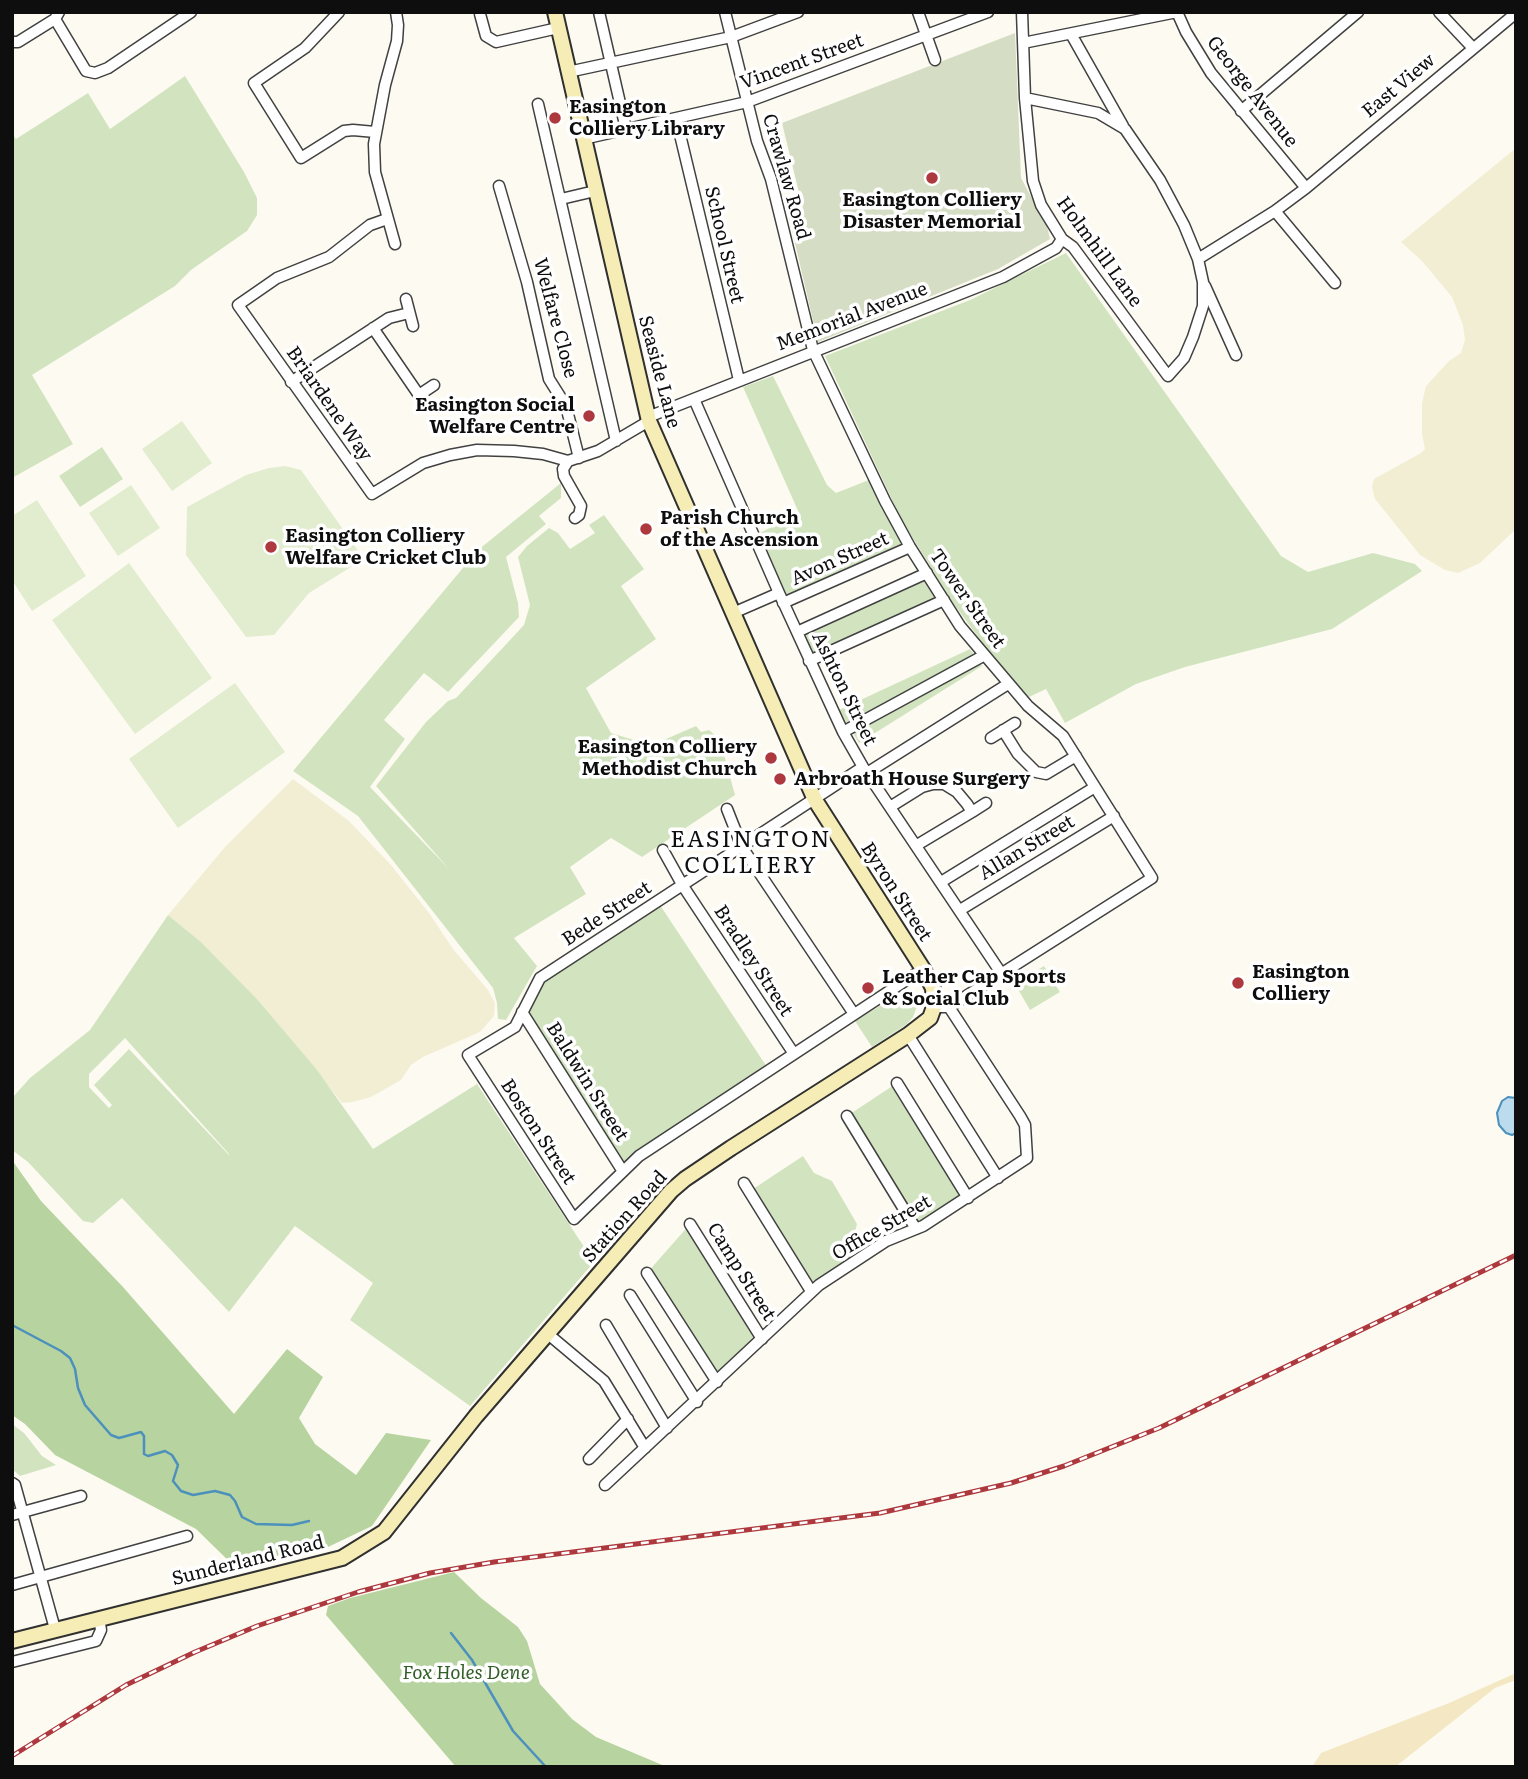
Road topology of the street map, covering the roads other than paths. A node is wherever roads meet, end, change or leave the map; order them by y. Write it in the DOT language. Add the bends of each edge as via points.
graph roads {
  1 [pos="191,12"];
  2 [pos="340,12"];
  3 [pos="396,12"];
  4 [pos="555,12"];
  5 [pos="599,12"];
  6 [pos="725,12"];
  7 [pos="798,12"];
  8 [pos="918,12"];
  9 [pos="988,12"];
  10 [pos="1021,12"];
  11 [pos="1177,12"];
  12 [pos="1358,12"];
  13 [pos="1439,12"];
  14 [pos="1516,13"];
  15 [pos="480,14"];
  16 [pos="57,16"];
  17 [pos="558,28"];
  18 [pos="1071,34"];
  19 [pos="926,35"];
  20 [pos="731,37"];
  21 [pos="12,42"];
  22 [pos="1023,43"];
  23 [pos="1472,47"];
  24 [pos="935,60"];
  25 [pos="611,62"];
  26 [pos="568,72"];
  27 [pos="1025,98"];
  28 [pos="747,102"];
  29 [pos="538,104"];
  30 [pos="1241,111"];
  31 [pos="676,118"];
  32 [pos="626,129"];
  33 [pos="1125,130"];
  34 [pos="375,132"];
  35 [pos="583,139"];
  36 [pos="499,186"];
  37 [pos="1306,188"];
  38 [pos="595,191"];
  39 [pos="561,199"];
  40 [pos="1275,211"];
  41 [pos="387,219"];
  42 [pos="1062,239"];
  43 [pos="395,244"];
  44 [pos="1198,258"];
  45 [pos="1203,282"];
  46 [pos="1335,282"];
  47 [pos="406,299"];
  48 [pos="409,313"];
  49 [pos="413,326"];
  50 [pos="373,328"];
  51 [pos="813,350"];
  52 [pos="1236,355"];
  53 [pos="738,380"];
  54 [pos="291,382"];
  55 [pos="435,385"];
  56 [pos="694,399"];
  57 [pos="648,419"];
  58 [pos="616,441"];
  59 [pos="573,459"];
  60 [pos="575,518"];
  61 [pos="910,547"];
  62 [pos="927,573"];
  63 [pos="781,598"];
  64 [pos="944,600"];
  65 [pos="733,613"];
  66 [pos="797,632"];
  67 [pos="984,656"];
  68 [pos="809,661"];
  69 [pos="1008,684"];
  70 [pos="1015,723"];
  71 [pos="1003,730"];
  72 [pos="844,732"];
  73 [pos="991,738"];
  74 [pos="1076,756"];
  75 [pos="865,770"];
  76 [pos="1095,787"];
  77 [pos="815,800"];
  78 [pos="986,803"];
  79 [pos="890,807"];
  80 [pos="727,809"];
  81 [pos="972,812"];
  82 [pos="1114,816"];
  83 [pos="917,845"];
  84 [pos="742,847"];
  85 [pos="663,850"];
  86 [pos="941,883"];
  87 [pos="683,886"];
  88 [pos="960,910"];
  89 [pos="923,969"];
  90 [pos="1001,974"];
  91 [pos="942,1007"];
  92 [pos="522,1012"];
  93 [pos="854,1014"];
  94 [pos="908,1035"];
  95 [pos="794,1054"];
  96 [pos="473,1064"];
  97 [pos="897,1083"];
  98 [pos="847,1116"];
  99 [pos="622,1170"];
  100 [pos="998,1178"];
  101 [pos="744,1183"];
  102 [pos="968,1198"];
  103 [pos="690,1224"];
  104 [pos="916,1229"];
  105 [pos="647,1273"];
  106 [pos="811,1291"];
  107 [pos="630,1295"];
  108 [pos="606,1325"];
  109 [pos="548,1334"];
  110 [pos="762,1339"];
  111 [pos="717,1382"];
  112 [pos="697,1402"];
  113 [pos="476,1416"];
  114 [pos="628,1419"];
  115 [pos="667,1428"];
  116 [pos="645,1448"];
  117 [pos="589,1459"];
  118 [pos="12,1483"];
  119 [pos="606,1485"];
  120 [pos="81,1496"];
  121 [pos="18,1514"];
  122 [pos="187,1536"];
  123 [pos="41,1578"];
  124 [pos="12,1585"];
  125 [pos="99,1618"];
  126 [pos="55,1629"];
  127 [pos="12,1641"];
  128 [pos="12,1661"];
  1 -- 16 [label="street" via="95,73 86,71"];
  2 -- 34 [label="street" via="305,48 254,83 301,158 344,131"];
  3 -- 34 [label="street" via="397,41"];
  4 -- 17 [label="main road, Seaside Lane"];
  5 -- 25 [label="street"];
  6 -- 20 [label="street, Crawlaw Road"];
  7 -- 20 [label="street"];
  8 -- 19 [label="street"];
  9 -- 19 [label="street, Vincent Street"];
  10 -- 22 [label="street, Holmhill Lane"];
  11 -- 18 [label="street"];
  11 -- 30 [label="street, George Avenue" via="1211,72"];
  12 -- 30 [label="street"];
  13 -- 23 [label="street"];
  14 -- 23 [label="street, East View"];
  15 -- 17 [label="street" via="486,36 496,42"];
  16 -- 21 [label="street"];
  17 -- 26 [label="main road, Seaside Lane"];
  18 -- 22 [label="street"];
  18 -- 33 [label="street"];
  19 -- 24 [label="street"];
  19 -- 28 [label="street, Vincent Street"];
  20 -- 25 [label="street"];
  20 -- 28 [label="street, Crawlaw Road"];
  22 -- 27 [label="street, Holmhill Lane"];
  23 -- 37 [label="street, East View"];
  25 -- 26 [label="street"];
  25 -- 32 [label="street"];
  26 -- 35 [label="main road, Seaside Lane"];
  27 -- 33 [label="street" via="1098,113"];
  27 -- 42 [label="street, Holmhill Lane" via="1032,181"];
  28 -- 31 [label="street, Vincent Street"];
  28 -- 51 [label="street, Crawlaw Road"];
  29 -- 39 [label="street"];
  30 -- 37 [label="street, George Avenue"];
  31 -- 32 [label="street, Vincent Street"];
  31 -- 53 [label="street, School Street"];
  32 -- 35 [label="street, Vincent Street"];
  33 -- 44 [label="street" via="1160,180"];
  34 -- 41 [label="street" via="375,172"];
  35 -- 38 [label="main road, Seaside Lane"];
  36 -- 59 [label="street, Welfare Close" via="550,379 566,406"];
  37 -- 40 [label="street, East View"];
  38 -- 39 [label="street"];
  38 -- 57 [label="main road, Seaside Lane"];
  39 -- 58 [label="street"];
  40 -- 44 [label="street, East View"];
  40 -- 46 [label="street"];
  41 -- 43 [label="street"];
  41 -- 54 [label="street, Briardene Way" via="370,225 329,257 276,278 238,304"];
  42 -- 45 [label="street, Holmhill Lane" via="1073,247 1168,376 1184,358 1193,337 1203,306"];
  42 -- 51 [label="street, Memorial Avenue" via="1056,248 1003,277"];
  44 -- 45 [label="street"];
  45 -- 52 [label="street"];
  47 -- 48 [label="street"];
  48 -- 49 [label="street"];
  48 -- 50 [label="street"];
  50 -- 54 [label="street"];
  50 -- 55 [label="street" via="421,398"];
  51 -- 53 [label="street, Memorial Avenue"];
  51 -- 61 [label="street, Tower Street"];
  53 -- 56 [label="street, Memorial Avenue"];
  54 -- 59 [label="street, Briardene Way" via="372,494 423,463 477,450"];
  56 -- 57 [label="street, Memorial Avenue"];
  56 -- 63 [label="street, Ashton Street"];
  57 -- 58 [label="street, Memorial Avenue"];
  57 -- 65 [label="main road, Seaside Lane"];
  58 -- 59 [label="street, Memorial Avenue"];
  59 -- 60 [label="street, Welfare Close" via="564,476 581,506"];
  61 -- 62 [label="street, Tower Street"];
  61 -- 63 [label="street, Avon Street"];
  62 -- 64 [label="street, Tower Street"];
  62 -- 66 [label="street"];
  63 -- 65 [label="street, Avon Street"];
  63 -- 66 [label="street, Ashton Street"];
  64 -- 67 [label="street, Tower Street"];
  64 -- 68 [label="street"];
  65 -- 77 [label="main road, Seaside Lane"];
  66 -- 68 [label="street, Ashton Street"];
  67 -- 69 [label="street, Tower Street"];
  67 -- 72 [label="street"];
  68 -- 72 [label="street, Ashton Street"];
  69 -- 74 [label="street, Tower Street" via="1063,736"];
  69 -- 75 [label="street, Bede Street"];
  70 -- 71 [label="street"];
  71 -- 73 [label="street"];
  71 -- 74 [label="street" via="1017,754 1036,772 1046,774"];
  72 -- 75 [label="street, Ashton Street"];
  74 -- 76 [label="street, Tower Street"];
  75 -- 77 [label="street, Bede Street"];
  75 -- 79 [label="street, Ashton Street"];
  76 -- 82 [label="street, Tower Street"];
  76 -- 86 [label="street"];
  77 -- 84 [label="street, Bede Street"];
  77 -- 89 [label="main road, Byron Street"];
  78 -- 81 [label="street"];
  79 -- 81 [label="street" via="922,787 944,784 957,792"];
  79 -- 83 [label="street, Ashton Street"];
  80 -- 84 [label="street"];
  81 -- 83 [label="street"];
  82 -- 88 [label="street, Allan Street"];
  82 -- 90 [label="street, Tower Street" via="1152,878"];
  83 -- 86 [label="street, Ashton Street"];
  84 -- 87 [label="street, Bede Street"];
  84 -- 93 [label="street"];
  85 -- 87 [label="street, Bradley Street"];
  86 -- 88 [label="street, Ashton Street"];
  87 -- 92 [label="street, Bede Street" via="540,978"];
  87 -- 95 [label="street, Bradley Street"];
  88 -- 90 [label="street, Ashton Street"];
  89 -- 91 [label="main road, Byron Street"];
  89 -- 93 [label="street"];
  90 -- 91 [label="street"];
  91 -- 94 [label="main road, Station Road"];
  91 -- 100 [label="street, Office Street" via="1025,1125 1027,1158"];
  92 -- 96 [label="street, Bede Street" via="515,1027 468,1055"];
  92 -- 99 [label="street, Baldwin Sreeet"];
  93 -- 95 [label="street"];
  94 -- 100 [label="street"];
  94 -- 109 [label="main road, Station Road" via="685,1179"];
  95 -- 99 [label="street"];
  96 -- 99 [label="street, Boston Street" via="574,1219"];
  97 -- 102 [label="street"];
  98 -- 104 [label="street"];
  100 -- 102 [label="street, Office Street"];
  101 -- 106 [label="street"];
  102 -- 104 [label="street, Office Street"];
  103 -- 110 [label="street, Camp Street"];
  104 -- 106 [label="street, Office Street" via="886,1241"];
  105 -- 111 [label="street"];
  106 -- 110 [label="street, Office Street"];
  107 -- 112 [label="street"];
  108 -- 115 [label="street"];
  109 -- 113 [label="main road, Station Road"];
  109 -- 114 [label="street" via="604,1381"];
  110 -- 111 [label="street, Office Street"];
  111 -- 112 [label="street, Office Street"];
  112 -- 115 [label="street, Office Street"];
  113 -- 125 [label="main road, Sunderland Road" via="384,1532 342,1558"];
  114 -- 116 [label="street"];
  114 -- 117 [label="street"];
  115 -- 116 [label="street, Office Street"];
  116 -- 119 [label="street, Office Street"];
  118 -- 121 [label="street"];
  120 -- 121 [label="street"];
  121 -- 123 [label="street"];
  122 -- 123 [label="street"];
  123 -- 124 [label="street"];
  123 -- 126 [label="street"];
  125 -- 126 [label="main road, Sunderland Road"];
  125 -- 128 [label="street" via="101,1630 96,1641"];
  126 -- 127 [label="main road, Sunderland Road"];
}
